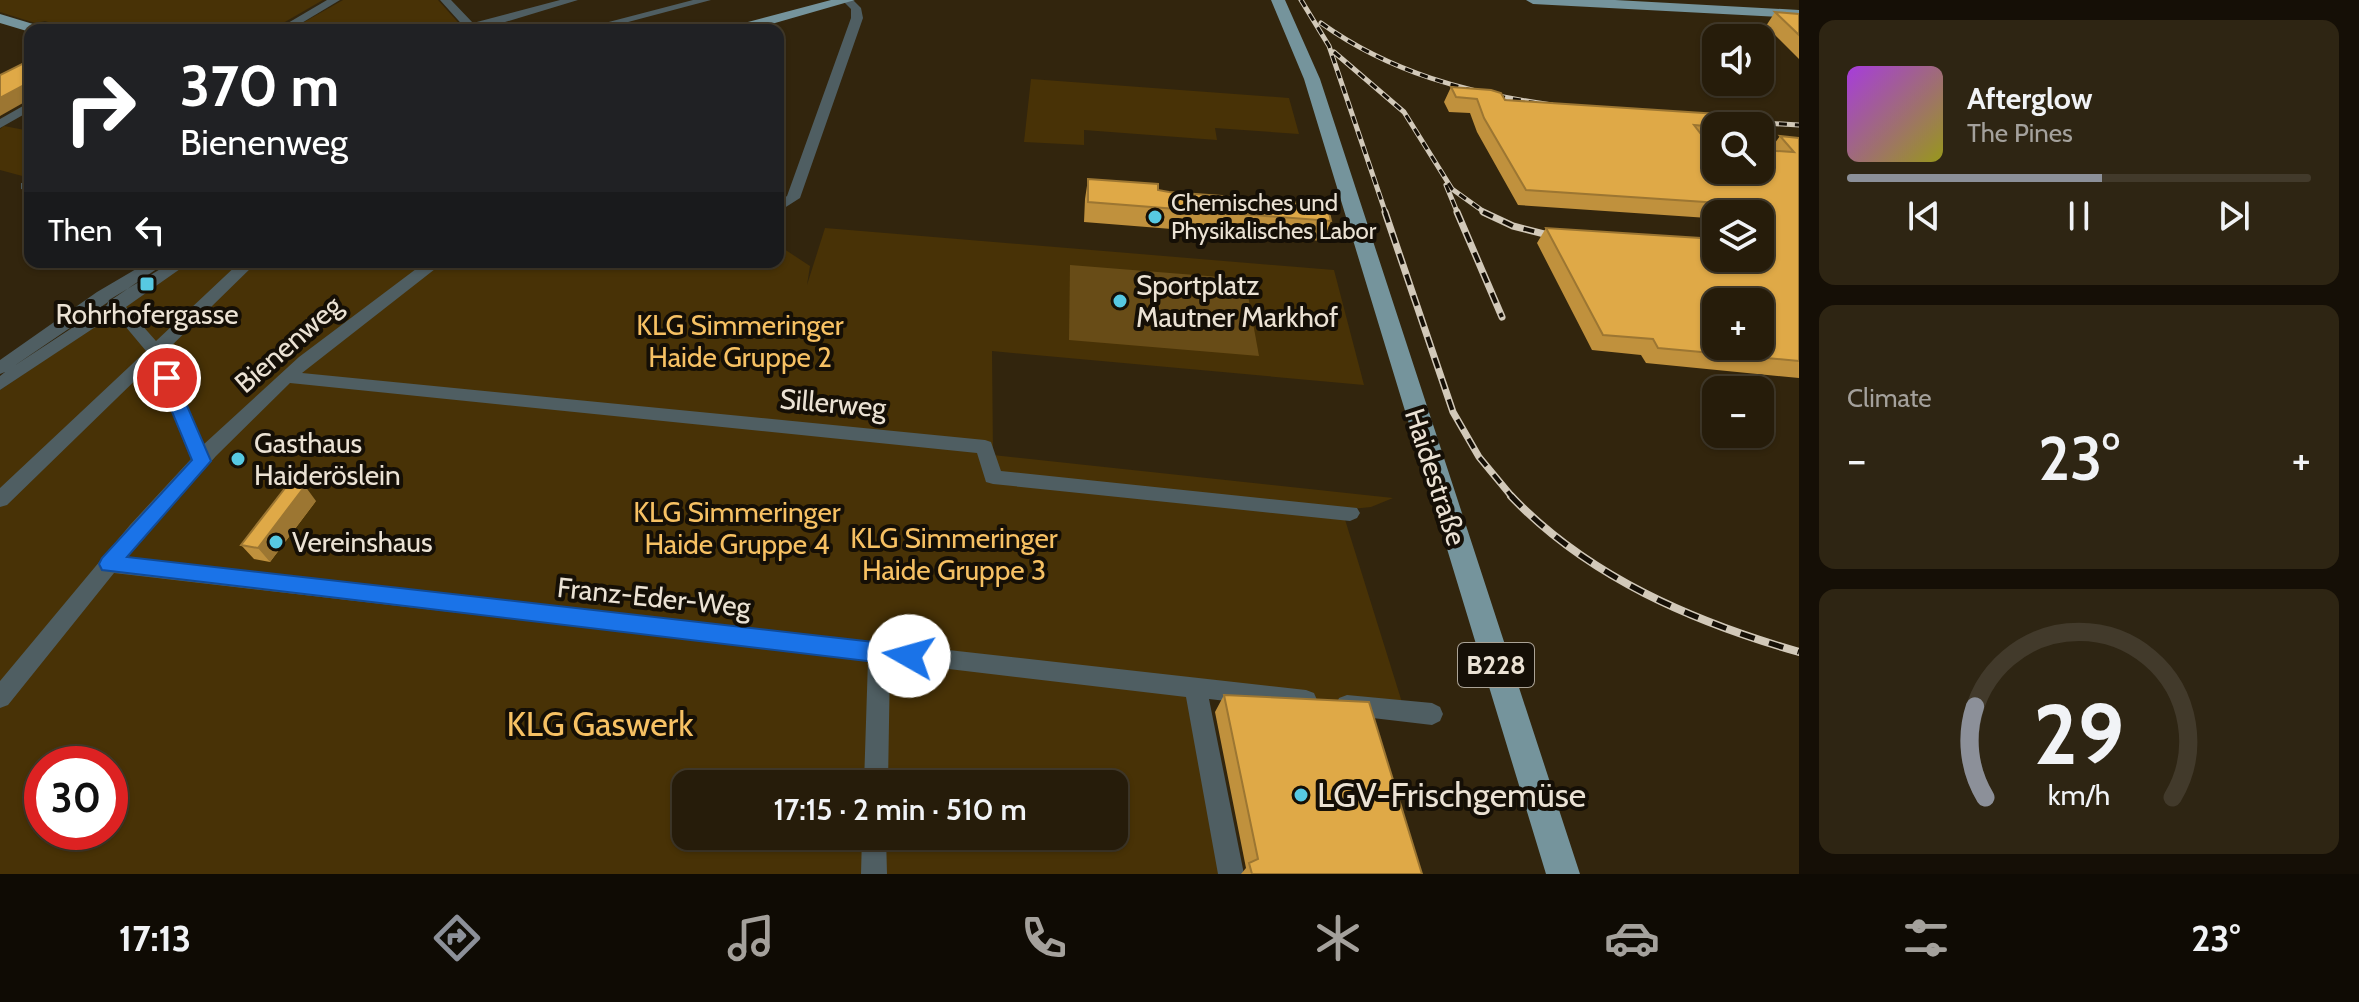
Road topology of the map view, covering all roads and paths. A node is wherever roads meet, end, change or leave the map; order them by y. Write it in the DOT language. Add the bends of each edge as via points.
graph roads {
  1 [pos="335,0"];
  2 [pos="445,0"];
  3 [pos="573,0"];
  4 [pos="706,0"];
  5 [pos="848,0"];
  6 [pos="1278,0"];
  7 [pos="1291,0"];
  8 [pos="1533,0"];
  9 [pos="1799,14"];
  10 [pos="0,18"];
  11 [pos="293,24"];
  12 [pos="467,24"];
  13 [pos="486,24"];
  14 [pos="608,24"];
  15 [pos="757,24"];
  16 [pos="24,26"];
  17 [pos="0,27"];
  18 [pos="24,36"];
  19 [pos="1312,79"];
  20 [pos="24,109"];
  21 [pos="1,122"];
  22 [pos="794,191"];
  23 [pos="784,197"];
  24 [pos="784,204"];
  25 [pos="149,268"];
  26 [pos="172,268"];
  27 [pos="243,268"];
  28 [pos="428,268"];
  29 [pos="115,304"];
  30 [pos="155,351"];
  31 [pos="0,368"];
  32 [pos="286,377"];
  33 [pos="0,384"];
  34 [pos="201,461"];
  35 [pos="0,500"];
  36 [pos="1350,513"];
  37 [pos="109,564"];
  38 [pos="879,653"];
  39 [pos="1196,688"];
  40 [pos="0,698"];
  41 [pos="1432,714"];
  42 [pos="876,770"];
  43 [pos="874,850"];
  44 [pos="874,874"];
  45 [pos="1231,874"];
  46 [pos="1563,874"];
  1 -- 11 [label="street"];
  2 -- 12 [label="street"];
  3 -- 13 [label="street"];
  4 -- 14 [label="street"];
  5 -- 15 [label="main road"];
  5 -- 22 [label="street" via="857,18"];
  6 -- 19 [label="main road, Haidestraße / B228"];
  7 -- 19 [label="main road, Haidestraße / B228"];
  8 -- 9 [label="main road"];
  10 -- 16 [label="main road"];
  17 -- 18 [label="main road"];
  19 -- 46 [label="main road, Haidestraße / B228"];
  20 -- 21 [label="street"];
  22 -- 23 [label="street"];
  22 -- 24 [label="street"];
  25 -- 31 [label="street"];
  26 -- 29 [label="street"];
  27 -- 30 [label="street"];
  28 -- 32 [label="street, Bienenweg"];
  29 -- 30 [label="street"];
  29 -- 33 [label="street"];
  30 -- 34 [label="street"];
  30 -- 35 [label="street"];
  32 -- 34 [label="street, Bienenweg"];
  32 -- 36 [label="street, Sillerweg" via="985,447 993,477"];
  34 -- 37 [label="street, Bienenweg"];
  37 -- 38 [label="street, Franz-Eder-Weg"];
  37 -- 40 [label="street, Bienenweg"];
  38 -- 39 [label="street, Franz-Eder-Weg"];
  38 -- 42 [label="street"];
  39 -- 41 [label="street, Franz-Eder-Weg"];
  39 -- 45 [label="street"];
  43 -- 44 [label="street"];
}
